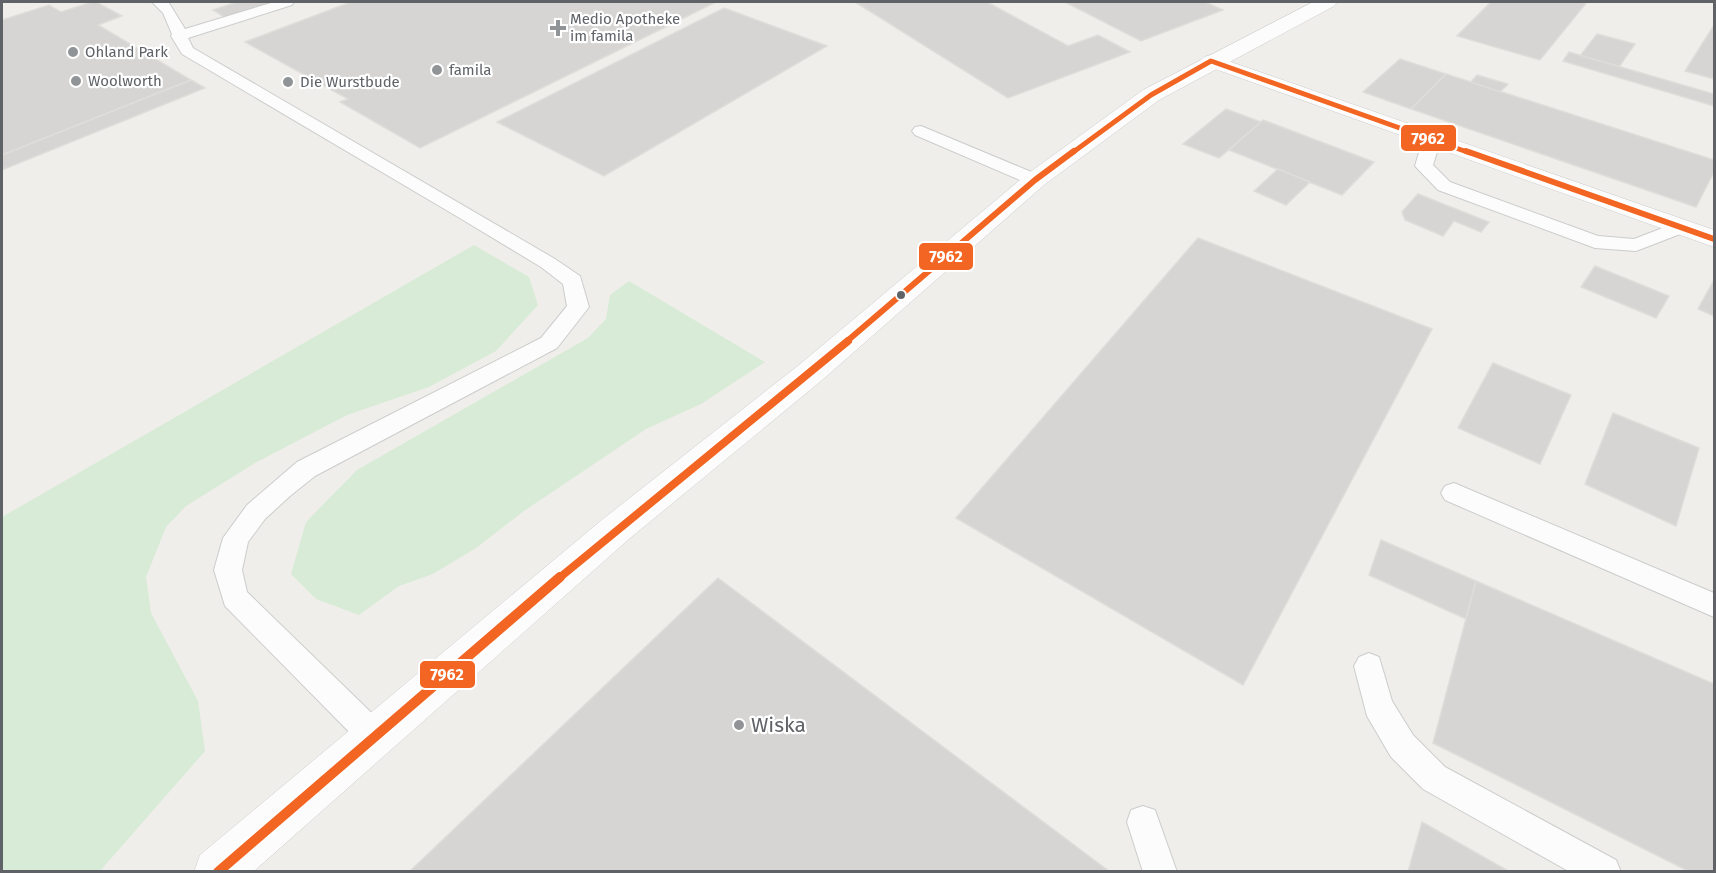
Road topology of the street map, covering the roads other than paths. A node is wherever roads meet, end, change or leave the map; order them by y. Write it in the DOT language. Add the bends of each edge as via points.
graph roads {
  1 [pos="287,2"];
  2 [pos="1327,2"];
  3 [pos="169,5"];
  4 [pos="178,36"];
  5 [pos="1211,61"];
  6 [pos="921,131"];
  7 [pos="1432,139"];
  8 [pos="1035,180"];
  9 [pos="1682,227"];
  10 [pos="1714,239"];
  11 [pos="1454,493"];
  12 [pos="1714,605"];
  13 [pos="1369,666"];
  14 [pos="374,736"];
  15 [pos="1143,822"];
  16 [pos="217,872"];
  17 [pos="1160,872"];
  18 [pos="1604,872"];
  1 -- 4 [label="lane"];
  2 -- 5 [label="street"];
  3 -- 4 [label="lane"];
  4 -- 14 [label="lane" via="187,51 224,74 465,213 573,281 578,307 549,344 306,469 270,497 238,533 228,571 235,598"];
  5 -- 7 [label="street"];
  5 -- 8 [label="street" via="1151,95"];
  6 -- 8 [label="lane"];
  7 -- 9 [label="street"];
  7 -- 9 [label="lane" via="1424,166 1444,186 1596,242 1636,245"];
  8 -- 14 [label="street" via="810,374 616,529"];
  9 -- 10 [label="street"];
  11 -- 12 [label="lane"];
  13 -- 18 [label="lane" via="1378,706 1402,746 1434,778"];
  14 -- 16 [label="street"];
  15 -- 17 [label="lane"];
}
